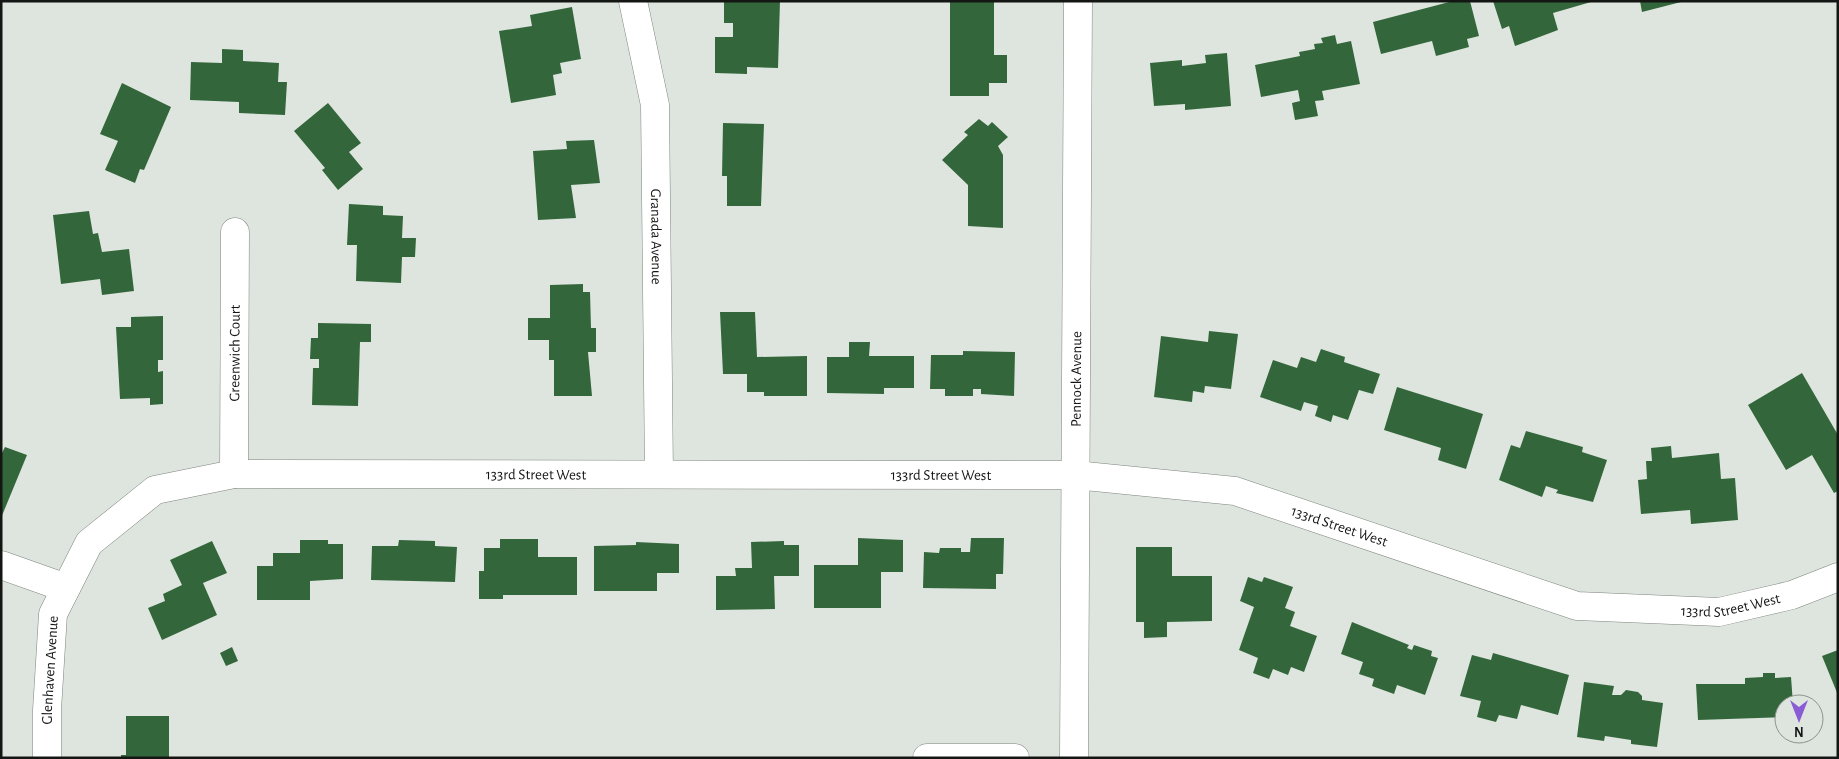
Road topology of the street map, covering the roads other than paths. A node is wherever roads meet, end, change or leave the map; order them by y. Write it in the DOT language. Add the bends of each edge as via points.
graph roads {
  1 [pos="633,1"];
  2 [pos="1078,1"];
  3 [pos="234,232"];
  4 [pos="234,474"];
  5 [pos="659,474"];
  6 [pos="1075,475"];
  7 [pos="1,565"];
  8 [pos="1838,577"];
  9 [pos="66,588"];
  10 [pos="47,758"];
  11 [pos="927,758"];
  12 [pos="1015,758"];
  13 [pos="1074,758"];
  1 -- 5 [label="street, Granada Avenue" via="655,105"];
  2 -- 6 [label="street, Pennock Avenue"];
  3 -- 4 [label="street, Greenwich Court"];
  4 -- 5 [label="street, 133rd Street West"];
  4 -- 9 [label="street, 133rd Street West" via="155,490 89,543"];
  5 -- 6 [label="street, 133rd Street West"];
  6 -- 8 [label="street, 133rd Street West" via="1235,491 1577,606 1719,612 1792,595"];
  6 -- 13 [label="street, Pennock Avenue"];
  7 -- 9 [label="street"];
  9 -- 10 [label="street, Glenhaven Avenue" via="53,614"];
  11 -- 12 [label="street"];
}
